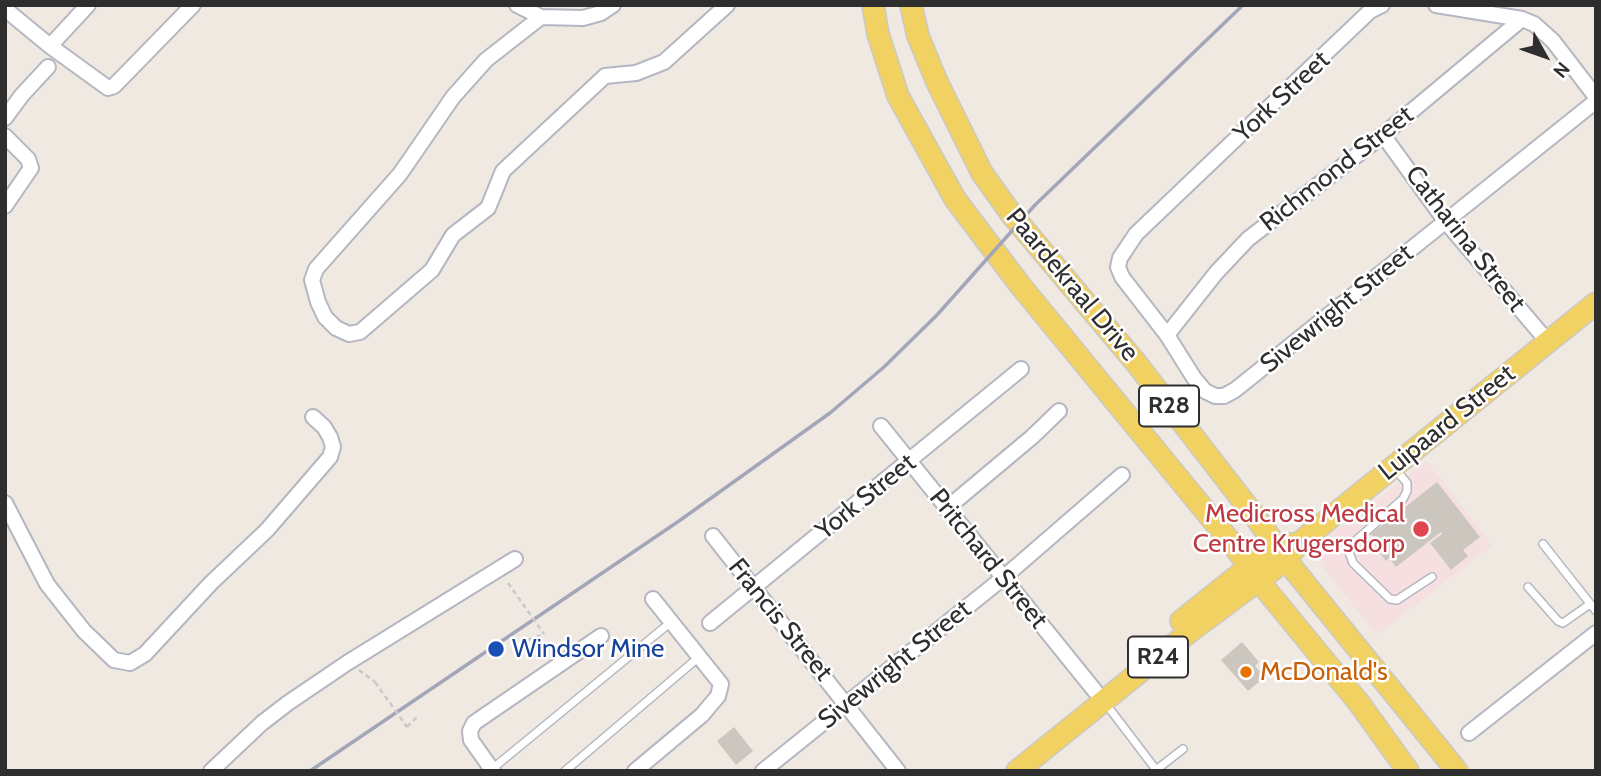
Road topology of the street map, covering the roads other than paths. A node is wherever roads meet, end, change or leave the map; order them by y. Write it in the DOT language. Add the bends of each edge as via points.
graph roads {
  1 [pos="88,5"];
  2 [pos="192,5"];
  3 [pos="517,5"];
  4 [pos="613,5"];
  5 [pos="727,5"];
  6 [pos="873,5"];
  7 [pos="911,5"];
  8 [pos="1382,5"];
  9 [pos="1436,5"];
  10 [pos="5,9"];
  11 [pos="541,17"];
  12 [pos="1522,19"];
  13 [pos="50,46"];
  14 [pos="48,67"];
  15 [pos="1596,99"];
  16 [pos="5,118"];
  17 [pos="1383,135"];
  18 [pos="5,136"];
  19 [pos="5,206"];
  20 [pos="1446,222"];
  21 [pos="1124,250"];
  22 [pos="1596,303"];
  23 [pos="1167,335"];
  24 [pos="1548,342"];
  25 [pos="1021,369"];
  26 [pos="1059,411"];
  27 [pos="313,417"];
  28 [pos="881,426"];
  29 [pos="909,463"];
  30 [pos="1393,467"];
  31 [pos="1122,475"];
  32 [pos="5,503"];
  33 [pos="946,509"];
  34 [pos="713,536"];
  35 [pos="1543,544"];
  36 [pos="1281,552"];
  37 [pos="515,559"];
  38 [pos="1254,573"];
  39 [pos="1432,577"];
  40 [pos="1003,578"];
  41 [pos="752,587"];
  42 [pos="1528,587"];
  43 [pos="653,599"];
  44 [pos="1593,607"];
  45 [pos="671,622"];
  46 [pos="710,623"];
  47 [pos="1596,633"];
  48 [pos="601,636"];
  49 [pos="699,657"];
  50 [pos="1100,696"];
  51 [pos="847,704"];
  52 [pos="1469,733"];
  53 [pos="1183,748"];
  54 [pos="1028,765"];
  55 [pos="493,770"];
  56 [pos="638,770"];
  57 [pos="1156,770"];
  58 [pos="211,771"];
  59 [pos="565,771"];
  60 [pos="763,771"];
  61 [pos="898,771"];
  62 [pos="998,771"];
  63 [pos="1408,771"];
  64 [pos="1457,771"];
  1 -- 13 [label="street"];
  2 -- 13 [label="street" via="111,88"];
  3 -- 11 [label="street"];
  4 -- 11 [label="street" via="583,19"];
  5 -- 11 [label="street" via="664,62 636,73 606,76 503,171 488,208 453,234 432,270 360,332 349,334 336,328 318,302 312,280 316,270 400,174 453,97 486,60"];
  6 -- 38 [label="main road, Paardekraal Drive / R28" via="898,96 955,199"];
  7 -- 36 [label="main road, Paardekraal Drive / R28" via="937,82 982,173"];
  8 -- 21 [label="street, York Street"];
  9 -- 12 [label="street"];
  10 -- 13 [label="street"];
  12 -- 15 [label="street" via="1553,41"];
  12 -- 17 [label="street, Richmond Street"];
  14 -- 16 [label="street"];
  15 -- 20 [label="street, Sivewright Street"];
  17 -- 20 [label="street, Catharina Street"];
  17 -- 23 [label="street, Richmond Street" via="1234,252"];
  18 -- 19 [label="street" via="31,168"];
  20 -- 23 [label="street, Sivewright Street" via="1224,396 1205,391"];
  20 -- 24 [label="street, Catharina Street"];
  21 -- 23 [label="street, Sivewright Street" via="1118,267 1122,277"];
  22 -- 24 [label="main road, Luipaard Street / R24"];
  24 -- 30 [label="main road, Luipaard Street / R24"];
  25 -- 29 [label="street, York Street"];
  26 -- 33 [label="street"];
  27 -- 32 [label="street" via="330,437 330,457 267,530 145,654 130,663 114,660 47,584"];
  28 -- 29 [label="street, Pritchard Street"];
  29 -- 33 [label="street, Pritchard Street"];
  29 -- 41 [label="street, York Street"];
  30 -- 36 [label="main road, Luipaard Street / R24" via="1299,543"];
  30 -- 39 [label="lane" via="1407,483 1407,491 1353,543 1349,552 1353,564 1390,599 1397,600"];
  31 -- 40 [label="street, Sivewright Street"];
  33 -- 40 [label="street, Pritchard Street"];
  34 -- 41 [label="street, Francis Street"];
  35 -- 44 [label="lane"];
  36 -- 38 [label="main road, Luipaard Street / R24"];
  36 -- 64 [label="main road, Paardekraal Drive / R28"];
  37 -- 58 [label="street" via="288,703"];
  38 -- 50 [label="main road, Luipaard Street / R24"];
  38 -- 63 [label="main road, Paardekraal Drive / R28"];
  40 -- 50 [label="street, Pritchard Street"];
  40 -- 51 [label="street, Sivewright Street"];
  41 -- 46 [label="street, York Street"];
  41 -- 51 [label="street, Francis Street"];
  42 -- 44 [label="lane" via="1563,623"];
  43 -- 45 [label="street"];
  45 -- 49 [label="street"];
  45 -- 55 [label="lane"];
  47 -- 52 [label="street"];
  48 -- 55 [label="street" via="474,723 471,740"];
  49 -- 56 [label="street" via="720,684 718,696"];
  49 -- 59 [label="lane"];
  50 -- 54 [label="main road, Luipaard Street / R24"];
  50 -- 57 [label="lane"];
  50 -- 62 [label="main road, Luipaard Street / R24"];
  51 -- 60 [label="street, Sivewright Street"];
  51 -- 61 [label="street, Francis Street"];
  53 -- 57 [label="lane"];
}
